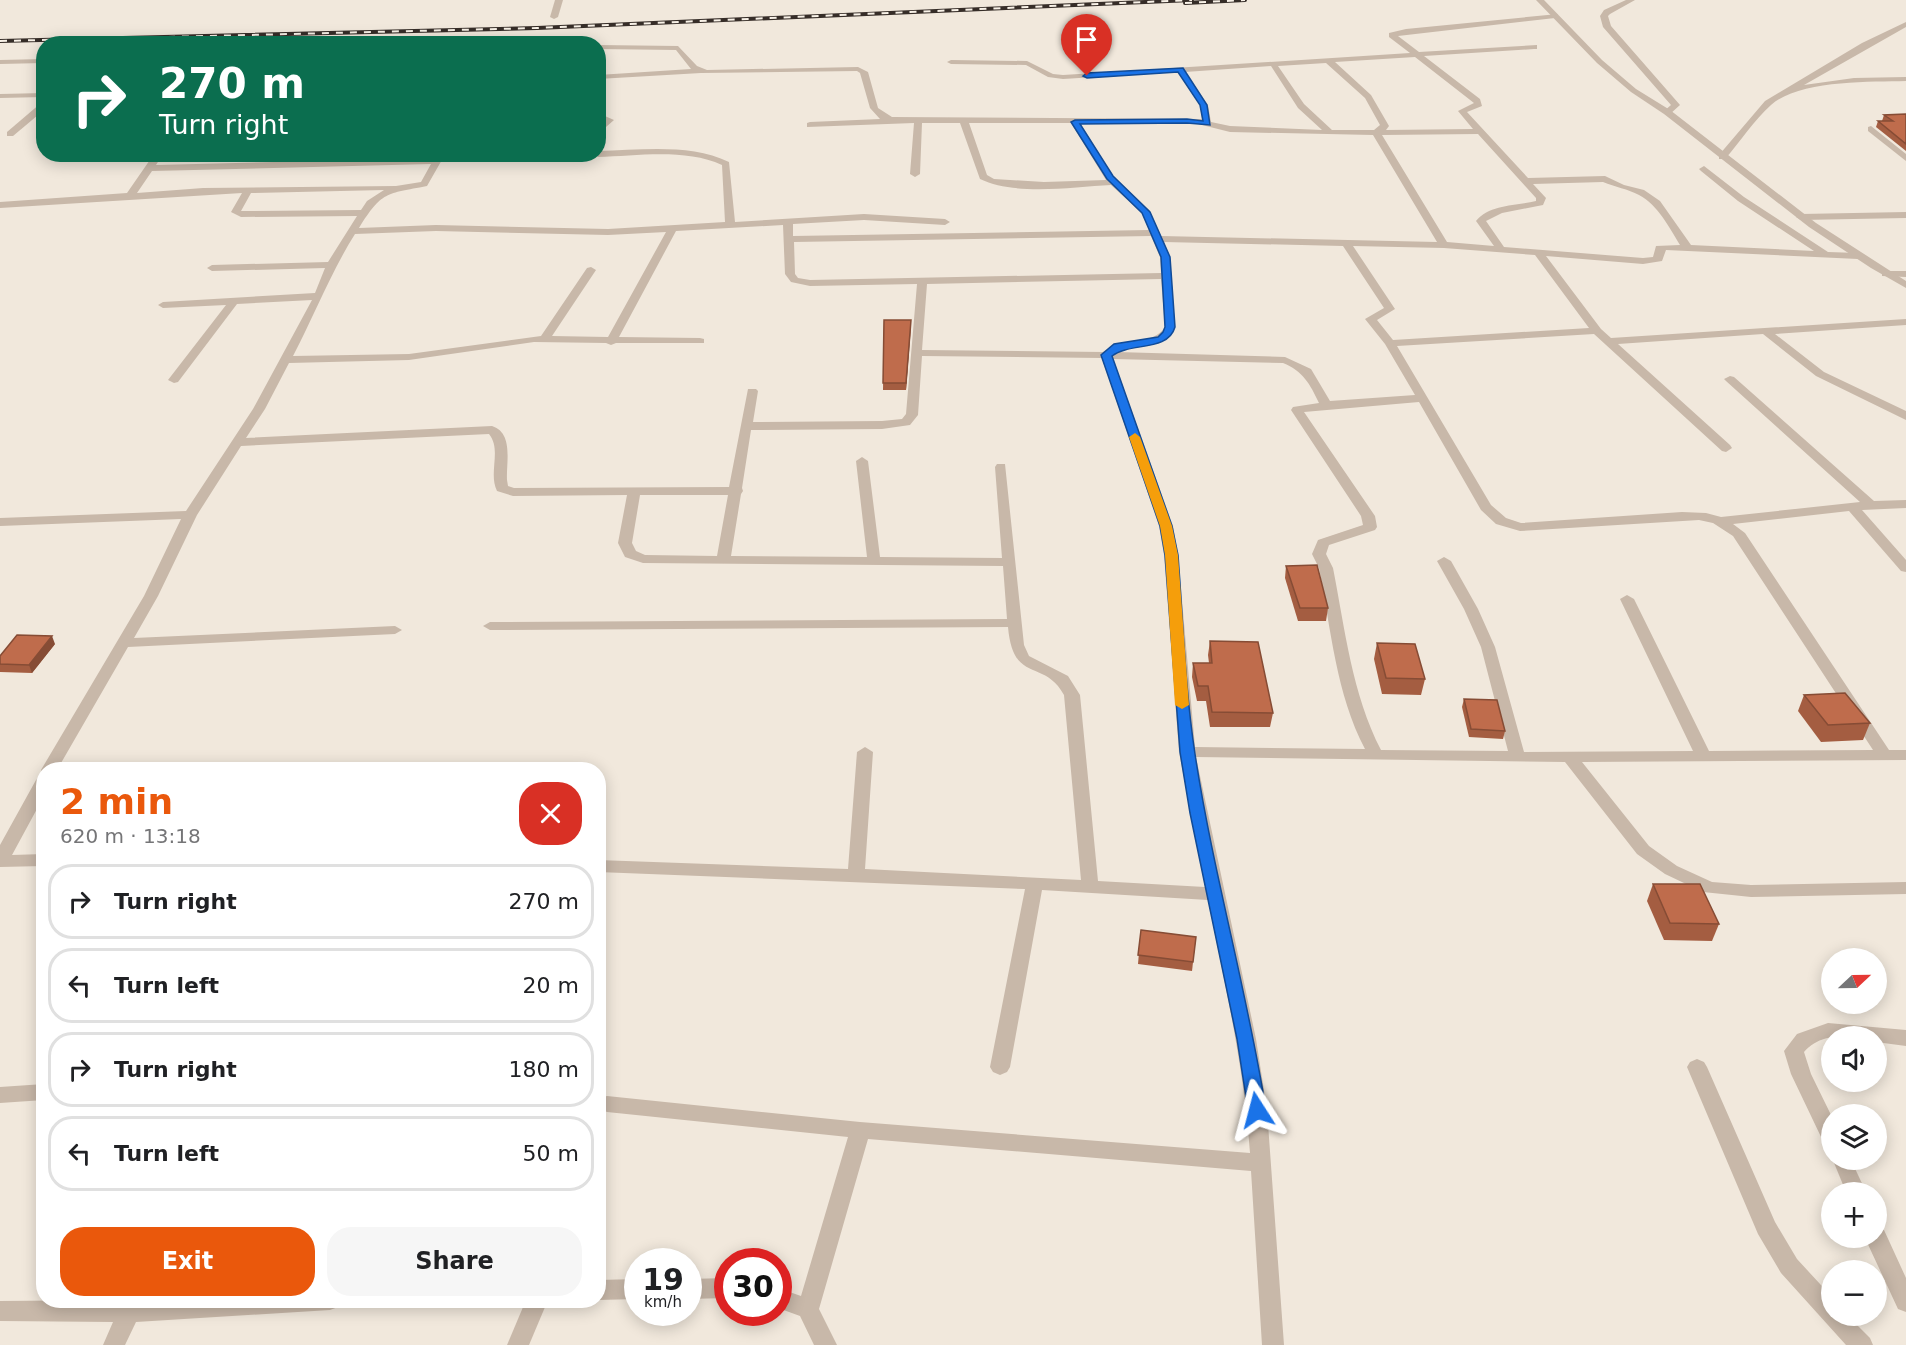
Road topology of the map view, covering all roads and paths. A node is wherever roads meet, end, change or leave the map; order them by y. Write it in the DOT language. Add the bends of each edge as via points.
graph roads {
  1 [pos="559,0"];
  2 [pos="1540,0"];
  3 [pos="1631,0"];
  4 [pos="1555,16"];
  5 [pos="554,17"];
  6 [pos="1906,24"];
  7 [pos="606,47"];
  8 [pos="1534,47"];
  9 [pos="1417,54"];
  10 [pos="36,61"];
  11 [pos="1329,61"];
  12 [pos="0,62"];
  13 [pos="951,62"];
  14 [pos="1274,65"];
  15 [pos="1180,70"];
  16 [pos="698,71"];
  17 [pos="606,77"];
  18 [pos="1906,79"];
  19 [pos="1791,89"];
  20 [pos="36,94"];
  21 [pos="0,96"];
  22 [pos="36,112"];
  23 [pos="1667,112"];
  24 [pos="907,120"];
  25 [pos="918,120"];
  26 [pos="964,121"];
  27 [pos="1075,122"];
  28 [pos="1207,124"];
  29 [pos="810,125"];
  30 [pos="1870,129"];
  31 [pos="1480,131"];
  32 [pos="1378,132"];
  33 [pos="1330,133"];
  34 [pos="10,134"];
  35 [pos="606,154"];
  36 [pos="1722,157"];
  37 [pos="1906,159"];
  38 [pos="154,162"];
  39 [pos="309,162"];
  40 [pos="437,162"];
  41 [pos="151,168"];
  42 [pos="1704,169"];
  43 [pos="915,174"];
  44 [pos="1526,181"];
  45 [pos="1113,182"];
  46 [pos="400,187"];
  47 [pos="248,190"];
  48 [pos="130,196"];
  49 [pos="0,205"];
  50 [pos="365,213"];
  51 [pos="1906,215"];
  52 [pos="1801,217"];
  53 [pos="945,222"];
  54 [pos="788,223"];
  55 [pos="730,225"];
  56 [pos="674,228"];
  57 [pos="354,231"];
  58 [pos="1156,236"];
  59 [pos="789,239"];
  60 [pos="1346,243"];
  61 [pos="1444,245"];
  62 [pos="1687,247"];
  63 [pos="1502,251"];
  64 [pos="1539,254"];
  65 [pos="1826,255"];
  66 [pos="1858,256"];
  67 [pos="331,265"];
  68 [pos="212,268"];
  69 [pos="591,270"];
  70 [pos="1886,274"];
  71 [pos="1906,274"];
  72 [pos="1165,276"];
  73 [pos="922,281"];
  74 [pos="1906,285"];
  75 [pos="319,296"];
  76 [pos="234,301"];
  77 [pos="163,305"];
  78 [pos="1906,322"];
  79 [pos="1597,331"];
  80 [pos="1765,331"];
  81 [pos="545,338"];
  82 [pos="700,341"];
  83 [pos="1609,341"];
  84 [pos="612,342"];
  85 [pos="1390,343"];
  86 [pos="917,353"];
  87 [pos="1106,355"];
  88 [pos="284,360"];
  89 [pos="1730,379"];
  90 [pos="174,380"];
  91 [pos="752,391"];
  92 [pos="1424,398"];
  93 [pos="1326,405"];
  94 [pos="1906,416"];
  95 [pos="747,426"];
  96 [pos="239,442"];
  97 [pos="1726,448"];
  98 [pos="862,461"];
  99 [pos="1001,467"];
  100 [pos="737,491"];
  101 [pos="634,493"];
  102 [pos="1906,504"];
  103 [pos="1871,505"];
  104 [pos="1852,507"];
  105 [pos="190,515"];
  106 [pos="1722,521"];
  107 [pos="0,522"];
  108 [pos="723,560"];
  109 [pos="874,561"];
  110 [pos="1444,561"];
  111 [pos="1010,562"];
  112 [pos="1906,568"];
  113 [pos="1627,599"];
  114 [pos="1015,623"];
  115 [pos="489,626"];
  116 [pos="395,630"];
  117 [pos="124,643"];
  118 [pos="865,752"];
  119 [pos="1187,752"];
  120 [pos="1376,755"];
  121 [pos="1884,755"];
  122 [pos="1906,755"];
  123 [pos="1703,756"];
  124 [pos="1517,757"];
  125 [pos="1570,757"];
  126 [pos="54,762"];
  127 [pos="36,795"];
  128 [pos="36,860"];
  129 [pos="0,861"];
  130 [pos="606,866"];
  131 [pos="856,875"];
  132 [pos="1035,883"];
  133 [pos="1090,886"];
  134 [pos="1906,888"];
  135 [pos="1215,894"];
  136 [pos="1906,1038"];
  137 [pos="1000,1067"];
  138 [pos="1697,1067"];
  139 [pos="36,1093"];
  140 [pos="0,1095"];
  141 [pos="607,1104"];
  142 [pos="1821,1116"];
  143 [pos="860,1130"];
  144 [pos="1260,1163"];
  145 [pos="1881,1248"];
  146 [pos="624,1289"];
  147 [pos="606,1290"];
  148 [pos="1821,1302"];
  149 [pos="1906,1302"];
  150 [pos="792,1303"];
  151 [pos="79,1308"];
  152 [pos="131,1308"];
  153 [pos="534,1308"];
  154 [pos="808,1309"];
  155 [pos="0,1311"];
  156 [pos="1843,1326"];
  157 [pos="114,1345"];
  158 [pos="518,1345"];
  159 [pos="826,1345"];
  160 [pos="1273,1345"];
  161 [pos="1862,1345"];
  1 -- 5 [label="street"];
  2 -- 4 [label="street"];
  3 -- 23 [label="street" via="1607,12 1607,27 1676,105"];
  4 -- 9 [label="street" via="1392,35"];
  4 -- 23 [label="street" via="1611,70 1652,105"];
  6 -- 19 [label="street"];
  7 -- 16 [label="street" via="678,48"];
  8 -- 9 [label="street"];
  9 -- 11 [label="street"];
  9 -- 31 [label="street" via="1477,100 1479,104 1462,111"];
  10 -- 12 [label="street"];
  11 -- 14 [label="street"];
  11 -- 32 [label="street" via="1375,106 1385,126"];
  13 -- 15 [label="street" via="1027,63 1054,77"];
  14 -- 15 [label="street"];
  14 -- 33 [label="street" via="1301,106"];
  15 -- 28 [label="street" via="1204,105"];
  16 -- 17 [label="street"];
  16 -- 24 [label="street" via="858,69 864,72 875,113 880,118"];
  18 -- 19 [label="street" via="1854,80"];
  19 -- 36 [label="street" via="1768,103"];
  20 -- 21 [label="street"];
  22 -- 34 [label="street"];
  23 -- 36 [label="street"];
  24 -- 25 [label="street"];
  24 -- 29 [label="street"];
  25 -- 26 [label="street"];
  25 -- 43 [label="street"];
  26 -- 27 [label="street"];
  26 -- 45 [label="street" via="987,181"];
  27 -- 28 [label="street"];
  27 -- 45 [label="street"];
  28 -- 33 [label="street" via="1230,129"];
  30 -- 37 [label="street"];
  31 -- 32 [label="street"];
  31 -- 44 [label="street"];
  32 -- 33 [label="street"];
  32 -- 61 [label="street"];
  35 -- 55 [label="street" via="688,154 719,159 726,164"];
  36 -- 52 [label="street"];
  38 -- 41 [label="street"];
  39 -- 41 [label="street"];
  40 -- 46 [label="street" via="424,184"];
  41 -- 48 [label="street"];
  42 -- 65 [label="street" via="1741,199"];
  44 -- 62 [label="street" via="1605,179 1641,192 1657,203"];
  44 -- 63 [label="street" via="1541,198 1540,203 1488,214 1481,221"];
  45 -- 58 [label="street" via="1146,212"];
  46 -- 47 [label="street"];
  46 -- 50 [label="street" via="378,196"];
  47 -- 48 [label="street"];
  47 -- 50 [label="street" via="236,212"];
  48 -- 49 [label="street"];
  50 -- 57 [label="street"];
  51 -- 52 [label="street"];
  52 -- 66 [label="street"];
  53 -- 54 [label="street" via="864,217"];
  54 -- 55 [label="street"];
  54 -- 59 [label="street"];
  55 -- 56 [label="street"];
  56 -- 57 [label="street" via="608,232 436,228"];
  56 -- 84 [label="street"];
  57 -- 67 [label="street"];
  58 -- 59 [label="street"];
  58 -- 60 [label="street"];
  58 -- 72 [label="street" via="1165,257"];
  59 -- 73 [label="street" via="790,274 795,280"];
  60 -- 61 [label="street"];
  60 -- 85 [label="street" via="1390,309 1370,319"];
  61 -- 63 [label="street"];
  62 -- 64 [label="street" via="1660,248 1654,261"];
  62 -- 65 [label="street"];
  63 -- 64 [label="street"];
  64 -- 79 [label="street"];
  65 -- 66 [label="street"];
  66 -- 70 [label="street"];
  67 -- 68 [label="street"];
  67 -- 75 [label="street"];
  69 -- 81 [label="street"];
  70 -- 71 [label="street"];
  70 -- 74 [label="street"];
  72 -- 73 [label="street"];
  72 -- 87 [label="street" via="1168,334 1161,339 1118,346"];
  73 -- 86 [label="street"];
  75 -- 76 [label="street"];
  75 -- 88 [label="street"];
  76 -- 77 [label="street"];
  76 -- 90 [label="street"];
  78 -- 80 [label="street"];
  79 -- 83 [label="street"];
  79 -- 85 [label="street"];
  80 -- 83 [label="street"];
  80 -- 94 [label="street" via="1820,374"];
  81 -- 84 [label="street"];
  81 -- 88 [label="street" via="400,357"];
  82 -- 84 [label="street"];
  83 -- 97 [label="street"];
  85 -- 92 [label="street"];
  86 -- 87 [label="street"];
  86 -- 95 [label="street" via="912,415 906,422"];
  87 -- 93 [label="street" via="1285,360 1310,372"];
  87 -- 119 [label="street" via="1166,526 1172,555"];
  88 -- 96 [label="street"];
  89 -- 103 [label="street"];
  91 -- 95 [label="street"];
  92 -- 93 [label="street"];
  92 -- 106 [label="street" via="1486,507 1501,521 1520,527 1682,516 1707,516"];
  93 -- 120 [label="street" via="1297,410 1368,516 1370,527 1323,543 1319,554 1326,568 1356,710"];
  95 -- 100 [label="street"];
  96 -- 101 [label="street" via="492,430 502,444 498,477 502,488 513,492"];
  96 -- 105 [label="street"];
  98 -- 109 [label="street"];
  99 -- 111 [label="street"];
  100 -- 101 [label="street"];
  100 -- 108 [label="street"];
  101 -- 108 [label="street" via="625,543 630,555 643,559"];
  102 -- 103 [label="street"];
  103 -- 104 [label="street"];
  104 -- 106 [label="street"];
  104 -- 112 [label="street"];
  105 -- 107 [label="street"];
  105 -- 117 [label="street"];
  106 -- 121 [label="street" via="1737,532"];
  108 -- 109 [label="street"];
  109 -- 111 [label="street"];
  110 -- 124 [label="street" via="1488,647"];
  111 -- 114 [label="street"];
  113 -- 123 [label="street"];
  114 -- 115 [label="street"];
  114 -- 133 [label="street" via="1023,659 1063,679 1072,695"];
  116 -- 117 [label="street"];
  117 -- 126 [label="street"];
  118 -- 131 [label="street"];
  119 -- 120 [label="street"];
  119 -- 135 [label="street"];
  120 -- 124 [label="street"];
  121 -- 122 [label="street"];
  121 -- 123 [label="street"];
  123 -- 125 [label="street"];
  124 -- 125 [label="street"];
  125 -- 134 [label="street" via="1643,850 1671,870 1709,888"];
  127 -- 129 [label="street"];
  128 -- 129 [label="street"];
  130 -- 131 [label="street"];
  131 -- 132 [label="street"];
  132 -- 133 [label="street"];
  132 -- 137 [label="street"];
  133 -- 135 [label="street"];
  135 -- 144 [label="street" via="1246,1039"];
  136 -- 142 [label="street" via="1828,1030 1804,1039 1794,1051"];
  138 -- 148 [label="street" via="1766,1227 1789,1266"];
  139 -- 140 [label="street"];
  141 -- 143 [label="street"];
  143 -- 144 [label="street"];
  143 -- 154 [label="street"];
  144 -- 160 [label="street"];
  145 -- 149 [label="street"];
  146 -- 147 [label="street"];
  150 -- 154 [label="street"];
  151 -- 155 [label="street"];
  152 -- 157 [label="street"];
  153 -- 158 [label="street"];
  154 -- 159 [label="street"];
  156 -- 161 [label="street"];
}
